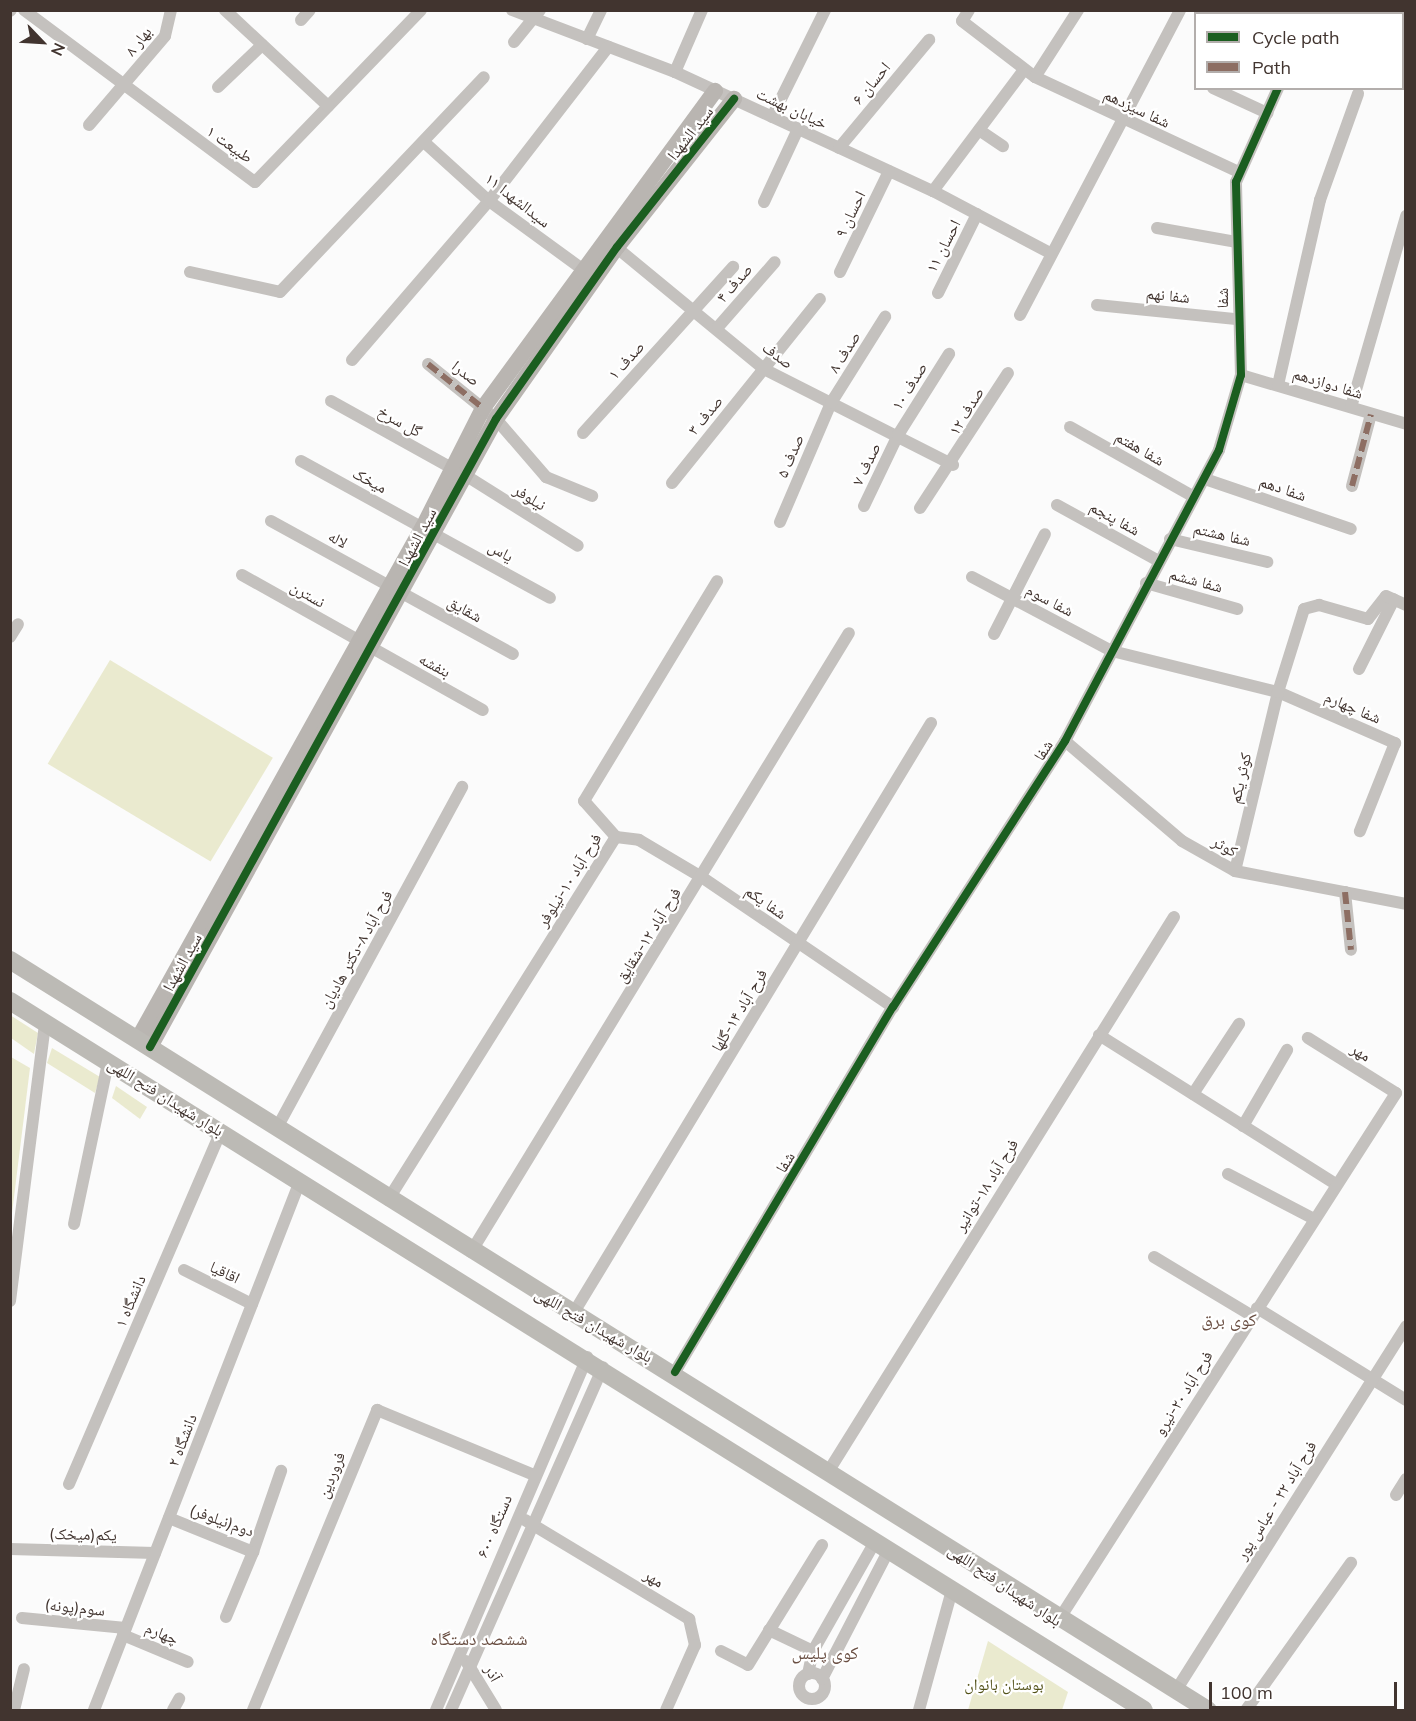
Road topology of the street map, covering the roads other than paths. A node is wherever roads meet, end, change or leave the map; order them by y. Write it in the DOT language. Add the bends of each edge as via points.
graph roads {
  1 [pos="24,10"];
  2 [pos="171,10"];
  3 [pos="225,10"];
  4 [pos="421,10"];
  5 [pos="512,10"];
  6 [pos="600,10"];
  7 [pos="702,10"];
  8 [pos="825,10"];
  9 [pos="1078,10"];
  10 [pos="1179,10"];
  11 [pos="538,15"];
  12 [pos="965,16"];
  13 [pos="587,39"];
  14 [pos="929,40"];
  15 [pos="514,42"];
  16 [pos="262,45"];
  17 [pos="608,47"];
  18 [pos="1024,70"];
  19 [pos="675,72"];
  20 [pos="484,77"];
  21 [pos="1035,77"];
  22 [pos="122,87"];
  23 [pos="218,87"];
  24 [pos="1217,90"];
  25 [pos="1277,90"];
  26 [pos="715,91"];
  27 [pos="1358,93"];
  28 [pos="734,99"];
  29 [pos="328,106"];
  30 [pos="1267,113"];
  31 [pos="772,117"];
  32 [pos="1118,119"];
  33 [pos="89,125"];
  34 [pos="798,129"];
  35 [pos="979,130"];
  36 [pos="424,142"];
  37 [pos="1003,146"];
  38 [pos="839,148"];
  39 [pos="889,171"];
  40 [pos="1239,171"];
  41 [pos="933,191"];
  42 [pos="489,201"];
  43 [pos="764,202"];
  44 [pos="977,214"];
  45 [pos="1406,216"];
  46 [pos="1157,228"];
  47 [pos="1236,242"];
  48 [pos="611,243"];
  49 [pos="1050,253"];
  50 [pos="775,262"];
  51 [pos="734,267"];
  52 [pos="190,272"];
  53 [pos="840,272"];
  54 [pos="588,274"];
  55 [pos="938,293"];
  56 [pos="820,299"];
  57 [pos="1097,305"];
  58 [pos="694,308"];
  59 [pos="1020,315"];
  60 [pos="885,317"];
  61 [pos="1236,318"];
  62 [pos="718,327"];
  63 [pos="949,354"];
  64 [pos="352,360"];
  65 [pos="428,364"];
  66 [pos="764,369"];
  67 [pos="1008,373"];
  68 [pos="1240,375"];
  69 [pos="1278,385"];
  70 [pos="331,401"];
  71 [pos="831,403"];
  72 [pos="1351,407"];
  73 [pos="490,413"];
  74 [pos="1371,414"];
  75 [pos="1406,424"];
  76 [pos="1070,427"];
  77 [pos="583,433"];
  78 [pos="898,435"];
  79 [pos="301,461"];
  80 [pos="952,465"];
  81 [pos="459,472"];
  82 [pos="1205,479"];
  83 [pos="672,483"];
  84 [pos="1352,486"];
  85 [pos="592,496"];
  86 [pos="1194,497"];
  87 [pos="1057,505"];
  88 [pos="864,507"];
  89 [pos="920,508"];
  90 [pos="271,521"];
  91 [pos="780,522"];
  92 [pos="1351,529"];
  93 [pos="429,531"];
  94 [pos="1045,534"];
  95 [pos="1170,539"];
  96 [pos="578,546"];
  97 [pos="1157,560"];
  98 [pos="1268,562"];
  99 [pos="242,575"];
  100 [pos="972,578"];
  101 [pos="717,581"];
  102 [pos="1146,583"];
  103 [pos="396,590"];
  104 [pos="550,598"];
  105 [pos="1012,598"];
  106 [pos="1400,602"];
  107 [pos="1237,609"];
  108 [pos="18,624"];
  109 [pos="849,633"];
  110 [pos="994,634"];
  111 [pos="10,637"];
  112 [pos="365,646"];
  113 [pos="1112,651"];
  114 [pos="513,654"];
  115 [pos="1359,669"];
  116 [pos="1278,692"];
  117 [pos="483,710"];
  118 [pos="931,723"];
  119 [pos="1065,741"];
  120 [pos="462,787"];
  121 [pos="1360,831"];
  122 [pos="616,837"];
  123 [pos="1235,871"];
  124 [pos="703,878"];
  125 [pos="1345,892"];
  126 [pos="1406,904"];
  127 [pos="1174,917"];
  128 [pos="799,944"];
  129 [pos="1351,950"];
  130 [pos="10,960"];
  131 [pos="10,1001"];
  132 [pos="893,1007"];
  133 [pos="45,1023"];
  134 [pos="1239,1024"];
  135 [pos="1099,1035"];
  136 [pos="1308,1038"];
  137 [pos="144,1043"];
  138 [pos="1287,1050"];
  139 [pos="108,1062"];
  140 [pos="1396,1093"];
  141 [pos="1192,1094"];
  142 [pos="1243,1125"];
  143 [pos="278,1126"];
  144 [pos="221,1131"];
  145 [pos="1228,1174"];
  146 [pos="300,1181"];
  147 [pos="1334,1183"];
  148 [pos="388,1200"];
  149 [pos="1312,1218"];
  150 [pos="74,1224"];
  151 [pos="471,1252"];
  152 [pos="1154,1257"];
  153 [pos="184,1270"];
  154 [pos="10,1301"];
  155 [pos="252,1304"];
  156 [pos="1255,1312"];
  157 [pos="573,1314"];
  158 [pos="1406,1326"];
  159 [pos="587,1357"];
  160 [pos="603,1367"];
  161 [pos="675,1372"];
  162 [pos="1371,1379"];
  163 [pos="1406,1400"];
  164 [pos="281,1471"];
  165 [pos="828,1472"];
  166 [pos="534,1475"];
  167 [pos="1406,1479"];
  168 [pos="69,1484"];
  169 [pos="1396,1495"];
  170 [pos="516,1515"];
  171 [pos="169,1518"];
  172 [pos="530,1523"];
  173 [pos="822,1545"];
  174 [pos="882,1546"];
  175 [pos="10,1549"];
  176 [pos="253,1552"];
  177 [pos="155,1553"];
  178 [pos="1351,1563"];
  179 [pos="952,1590"];
  180 [pos="226,1617"];
  181 [pos="22,1618"];
  182 [pos="1058,1621"];
  183 [pos="769,1630"];
  184 [pos="125,1631"];
  185 [pos="721,1651"];
  186 [pos="813,1651"];
  187 [pos="458,1655"];
  188 [pos="188,1662"];
  189 [pos="469,1663"];
  190 [pos="24,1669"];
  191 [pos="808,1674"];
  192 [pos="822,1679"];
  193 [pos="1175,1692"];
  194 [pos="805,1705"];
  195 [pos="14,1710"];
  196 [pos="94,1710"];
  197 [pos="253,1710"];
  198 [pos="436,1710"];
  199 [pos="451,1710"];
  200 [pos="496,1710"];
  201 [pos="666,1710"];
  202 [pos="919,1710"];
  203 [pos="1144,1710"];
  204 [pos="1208,1710"];
  205 [pos="1246,1710"];
  1 -- 22 [label="street, طبیعت ۱"];
  2 -- 22 [label="street, بهار ۸" via="165,36"];
  3 -- 16 [label="street"];
  4 -- 29 [label="street, طبیعت ۱"];
  5 -- 11 [label="street, خیابان بهشت"];
  6 -- 13 [label="street"];
  7 -- 19 [label="street"];
  8 -- 31 [label="street"];
  9 -- 21 [label="street"];
  10 -- 32 [label="street"];
  11 -- 13 [label="street, خیابان بهشت"];
  11 -- 15 [label="street"];
  12 -- 18 [label="street, شفا سیزدهم"];
  13 -- 17 [label="street, خیابان بهشت"];
  14 -- 38 [label="street, احسان ۶"];
  16 -- 23 [label="street"];
  16 -- 29 [label="street"];
  17 -- 19 [label="street, خیابان بهشت"];
  17 -- 42 [label="street"];
  18 -- 21 [label="street, شفا سیزدهم"];
  18 -- 35 [label="street"];
  19 -- 26 [label="street, خیابان بهشت"];
  20 -- 36 [label="street"];
  21 -- 32 [label="street, شفا سیزدهم"];
  22 -- 29 [label="street, طبیعت ۱" via="255,182"];
  22 -- 33 [label="street, بهار ۸"];
  24 -- 30 [label="street"];
  25 -- 30 [label="street, شفا"];
  26 -- 28 [label="street, خیابان بهشت"];
  26 -- 48 [label="street, سید الشهدا"];
  27 -- 69 [label="street" via="1320,200"];
  28 -- 31 [label="street, خیابان بهشت"];
  28 -- 48 [label="street, سید الشهدا"];
  30 -- 40 [label="street, شفا"];
  31 -- 34 [label="street, خیابان بهشت"];
  32 -- 40 [label="street, شفا سیزدهم"];
  32 -- 49 [label="street"];
  34 -- 38 [label="street, خیابان بهشت"];
  34 -- 43 [label="street"];
  35 -- 37 [label="street"];
  35 -- 41 [label="street"];
  36 -- 42 [label="street, سیدالشهدا ۱۱"];
  36 -- 52 [label="street" via="280,292"];
  38 -- 39 [label="street, خیابان بهشت"];
  39 -- 41 [label="street, خیابان بهشت"];
  39 -- 53 [label="street, احسان ۹"];
  40 -- 47 [label="street, شفا"];
  41 -- 44 [label="street, خیابان بهشت"];
  42 -- 54 [label="street, سیدالشهدا ۱۱"];
  42 -- 64 [label="street"];
  44 -- 49 [label="street, خیابان بهشت"];
  44 -- 55 [label="street, احسان ۱۱"];
  45 -- 72 [label="street"];
  46 -- 47 [label="street"];
  47 -- 61 [label="street, شفا"];
  48 -- 54 [label="street, سید الشهدا"];
  48 -- 58 [label="street, صدف"];
  49 -- 59 [label="street"];
  50 -- 62 [label="street, صدف ۴"];
  51 -- 58 [label="street, صدف ۱"];
  54 -- 73 [label="street, سید الشهدا"];
  56 -- 66 [label="street, صدف ۳"];
  57 -- 61 [label="street, شفا نهم"];
  58 -- 62 [label="street, صدف"];
  58 -- 77 [label="street, صدف ۱"];
  60 -- 71 [label="street, صدف ۸"];
  61 -- 68 [label="street, شفا"];
  62 -- 66 [label="street, صدف"];
  63 -- 78 [label="street, صدف ۱۰"];
  65 -- 73 [label="street, صدرا"];
  66 -- 71 [label="street, صدف"];
  66 -- 83 [label="street, صدف ۳"];
  67 -- 80 [label="street, صدف ۱۲"];
  68 -- 69 [label="street, شفا دوازدهم"];
  68 -- 82 [label="street, شفا" via="1233,411"];
  69 -- 72 [label="street, شفا دوازدهم"];
  70 -- 81 [label="street, گل سرخ"];
  71 -- 78 [label="street, صدف"];
  71 -- 91 [label="street, صدف ۵"];
  72 -- 74 [label="street, شفا دوازدهم"];
  73 -- 81 [label="street, سید الشهدا"];
  73 -- 85 [label="street, صدرا" via="546,477"];
  74 -- 75 [label="street, شفا دوازدهم"];
  74 -- 84 [label="street"];
  76 -- 86 [label="street, شفا هفتم"];
  78 -- 80 [label="street, صدف"];
  78 -- 88 [label="street, صدف ۷"];
  79 -- 93 [label="street, میخک"];
  80 -- 89 [label="street, صدف ۱۲"];
  81 -- 93 [label="street, سید الشهدا"];
  81 -- 96 [label="street, نیلوفر"];
  82 -- 86 [label="street, شفا"];
  82 -- 92 [label="street, شفا دهم"];
  86 -- 95 [label="street, شفا"];
  87 -- 97 [label="street, شفا پنجم"];
  90 -- 103 [label="street, لاله"];
  93 -- 103 [label="street, سید الشهدا"];
  93 -- 104 [label="street, یاس"];
  94 -- 105 [label="street"];
  95 -- 97 [label="street, شفا"];
  95 -- 98 [label="street, شفا هشتم"];
  97 -- 102 [label="street, شفا"];
  99 -- 112 [label="street, نسترن"];
  100 -- 105 [label="street, شفا سوم"];
  101 -- 122 [label="street, فرح آباد ۱۰-نیلوفر" via="584,801"];
  102 -- 107 [label="street, شفا ششم"];
  102 -- 113 [label="street, شفا"];
  103 -- 112 [label="street, سید الشهدا"];
  103 -- 114 [label="street, شقایق"];
  105 -- 110 [label="street"];
  105 -- 113 [label="street, شفا سوم"];
  106 -- 115 [label="street"];
  106 -- 116 [label="street" via="1383,598 1368,619 1318,605 1304,609"];
  108 -- 111 [label="street"];
  109 -- 124 [label="street, فرح آباد ۱۲-شقایق"];
  112 -- 117 [label="street, بنفشه"];
  112 -- 137 [label="street, سید الشهدا"];
  113 -- 116 [label="street, شفا چهارم"];
  113 -- 119 [label="street, شفا"];
  116 -- 121 [label="street, شفا چهارم" via="1395,743"];
  116 -- 123 [label="street, کوثر یکم"];
  118 -- 128 [label="street, فرح آباد ۱۴-گلها"];
  119 -- 123 [label="street, کوثر" via="1182,841"];
  119 -- 132 [label="street, شفا"];
  120 -- 143 [label="street, فرح آباد ۸-دکتر هادیان"];
  122 -- 124 [label="street, شفا یکم" via="639,840"];
  122 -- 148 [label="street, فرح آباد ۱۰-نیلوفر"];
  123 -- 125 [label="street, کوثر"];
  124 -- 128 [label="street, شفا یکم"];
  124 -- 151 [label="street, فرح آباد ۱۲-شقایق"];
  125 -- 126 [label="street, کوثر"];
  125 -- 129 [label="street"];
  127 -- 135 [label="street, فرح آباد ۱۸-توانیر"];
  128 -- 132 [label="street, شفا یکم"];
  128 -- 157 [label="street, فرح آباد ۱۴-گلها"];
  130 -- 137 [label="main road, بلوار شهیدان فتح اللهی"];
  131 -- 133 [label="main road, بلوار شهیدان فتح اللهی"];
  132 -- 161 [label="street, شفا"];
  133 -- 139 [label="main road, بلوار شهیدان فتح اللهی"];
  133 -- 154 [label="street"];
  134 -- 141 [label="street"];
  135 -- 141 [label="street"];
  135 -- 165 [label="street, فرح آباد ۱۸-توانیر"];
  136 -- 140 [label="street, مهر"];
  137 -- 143 [label="main road, بلوار شهیدان فتح اللهی"];
  138 -- 142 [label="street"];
  139 -- 144 [label="main road, بلوار شهیدان فتح اللهی"];
  139 -- 150 [label="street"];
  140 -- 147 [label="street, فرح آباد ۲۰-نیرو"];
  141 -- 142 [label="street"];
  142 -- 147 [label="street"];
  143 -- 148 [label="main road, بلوار شهیدان فتح اللهی"];
  144 -- 146 [label="main road, بلوار شهیدان فتح اللهی"];
  144 -- 168 [label="street, دانشگاه ۱"];
  145 -- 149 [label="street"];
  146 -- 155 [label="street, دانشگاه ۲"];
  146 -- 159 [label="main road, بلوار شهیدان فتح اللهی"];
  147 -- 149 [label="street, فرح آباد ۲۰-نیرو"];
  148 -- 151 [label="main road, بلوار شهیدان فتح اللهی"];
  149 -- 156 [label="street, فرح آباد ۲۰-نیرو"];
  151 -- 157 [label="main road, بلوار شهیدان فتح اللهی"];
  152 -- 156 [label="street"];
  153 -- 155 [label="street, اقاقيا"];
  155 -- 171 [label="street, دانشگاه ۲"];
  156 -- 162 [label="street"];
  156 -- 182 [label="street, فرح آباد ۲۰-نیرو"];
  157 -- 161 [label="main road, بلوار شهیدان فتح اللهی"];
  158 -- 162 [label="street, فرح آباد ۲۲ - عباس پور"];
  159 -- 160 [label="main road, بلوار شهیدان فتح اللهی"];
  159 -- 166 [label="street, ۶۰۰ دستگاه"];
  160 -- 172 [label="street, ۶۰۰ دستگاه"];
  160 -- 174 [label="main road, بلوار شهیدان فتح اللهی"];
  161 -- 165 [label="main road, بلوار شهیدان فتح اللهی"];
  162 -- 163 [label="street"];
  162 -- 193 [label="street, فرح آباد ۲۲ - عباس پور"];
  164 -- 176 [label="street, دوم(نیلوفر)"];
  165 -- 182 [label="main road, بلوار شهیدان فتح اللهی"];
  166 -- 170 [label="street, ۶۰۰ دستگاه"];
  166 -- 197 [label="street, فروردین" via="377,1410"];
  167 -- 169 [label="street"];
  170 -- 172 [label="street, مهر"];
  170 -- 187 [label="street, ۶۰۰ دستگاه"];
  171 -- 176 [label="street, دوم(نیلوفر)"];
  171 -- 177 [label="street, دانشگاه ۲"];
  172 -- 189 [label="street, ۶۰۰ دستگاه"];
  172 -- 201 [label="street, مهر" via="689,1619 696,1645"];
  173 -- 183 [label="street"];
  174 -- 179 [label="main road, بلوار شهیدان فتح اللهی"];
  174 -- 186 [label="street"];
  174 -- 192 [label="street"];
  175 -- 177 [label="street, یکم(میخک)"];
  176 -- 180 [label="street"];
  177 -- 184 [label="street, دانشگاه ۲"];
  178 -- 205 [label="street"];
  179 -- 202 [label="street"];
  179 -- 203 [label="main road, بلوار شهیدان فتح اللهی"];
  181 -- 184 [label="street, سوم(پونه)"];
  182 -- 193 [label="main road, بلوار شهیدان فتح اللهی"];
  183 -- 185 [label="street" via="748,1665"];
  183 -- 186 [label="street"];
  184 -- 188 [label="street, چهارم"];
  184 -- 196 [label="street, دانشگاه ۲"];
  186 -- 191 [label="street"];
  187 -- 189 [label="street, آذر"];
  187 -- 198 [label="street, ۶۰۰ دستگاه"];
  189 -- 199 [label="street, ۶۰۰ دستگاه"];
  189 -- 200 [label="street, آذر"];
  190 -- 195 [label="street"];
  191 -- 192 [label="street"];
  191 -- 194 [label="street" via="799,1680"];
  192 -- 194 [label="street" via="825,1691"];
  193 -- 204 [label="main road, بلوار شهیدان فتح اللهی"];
}
